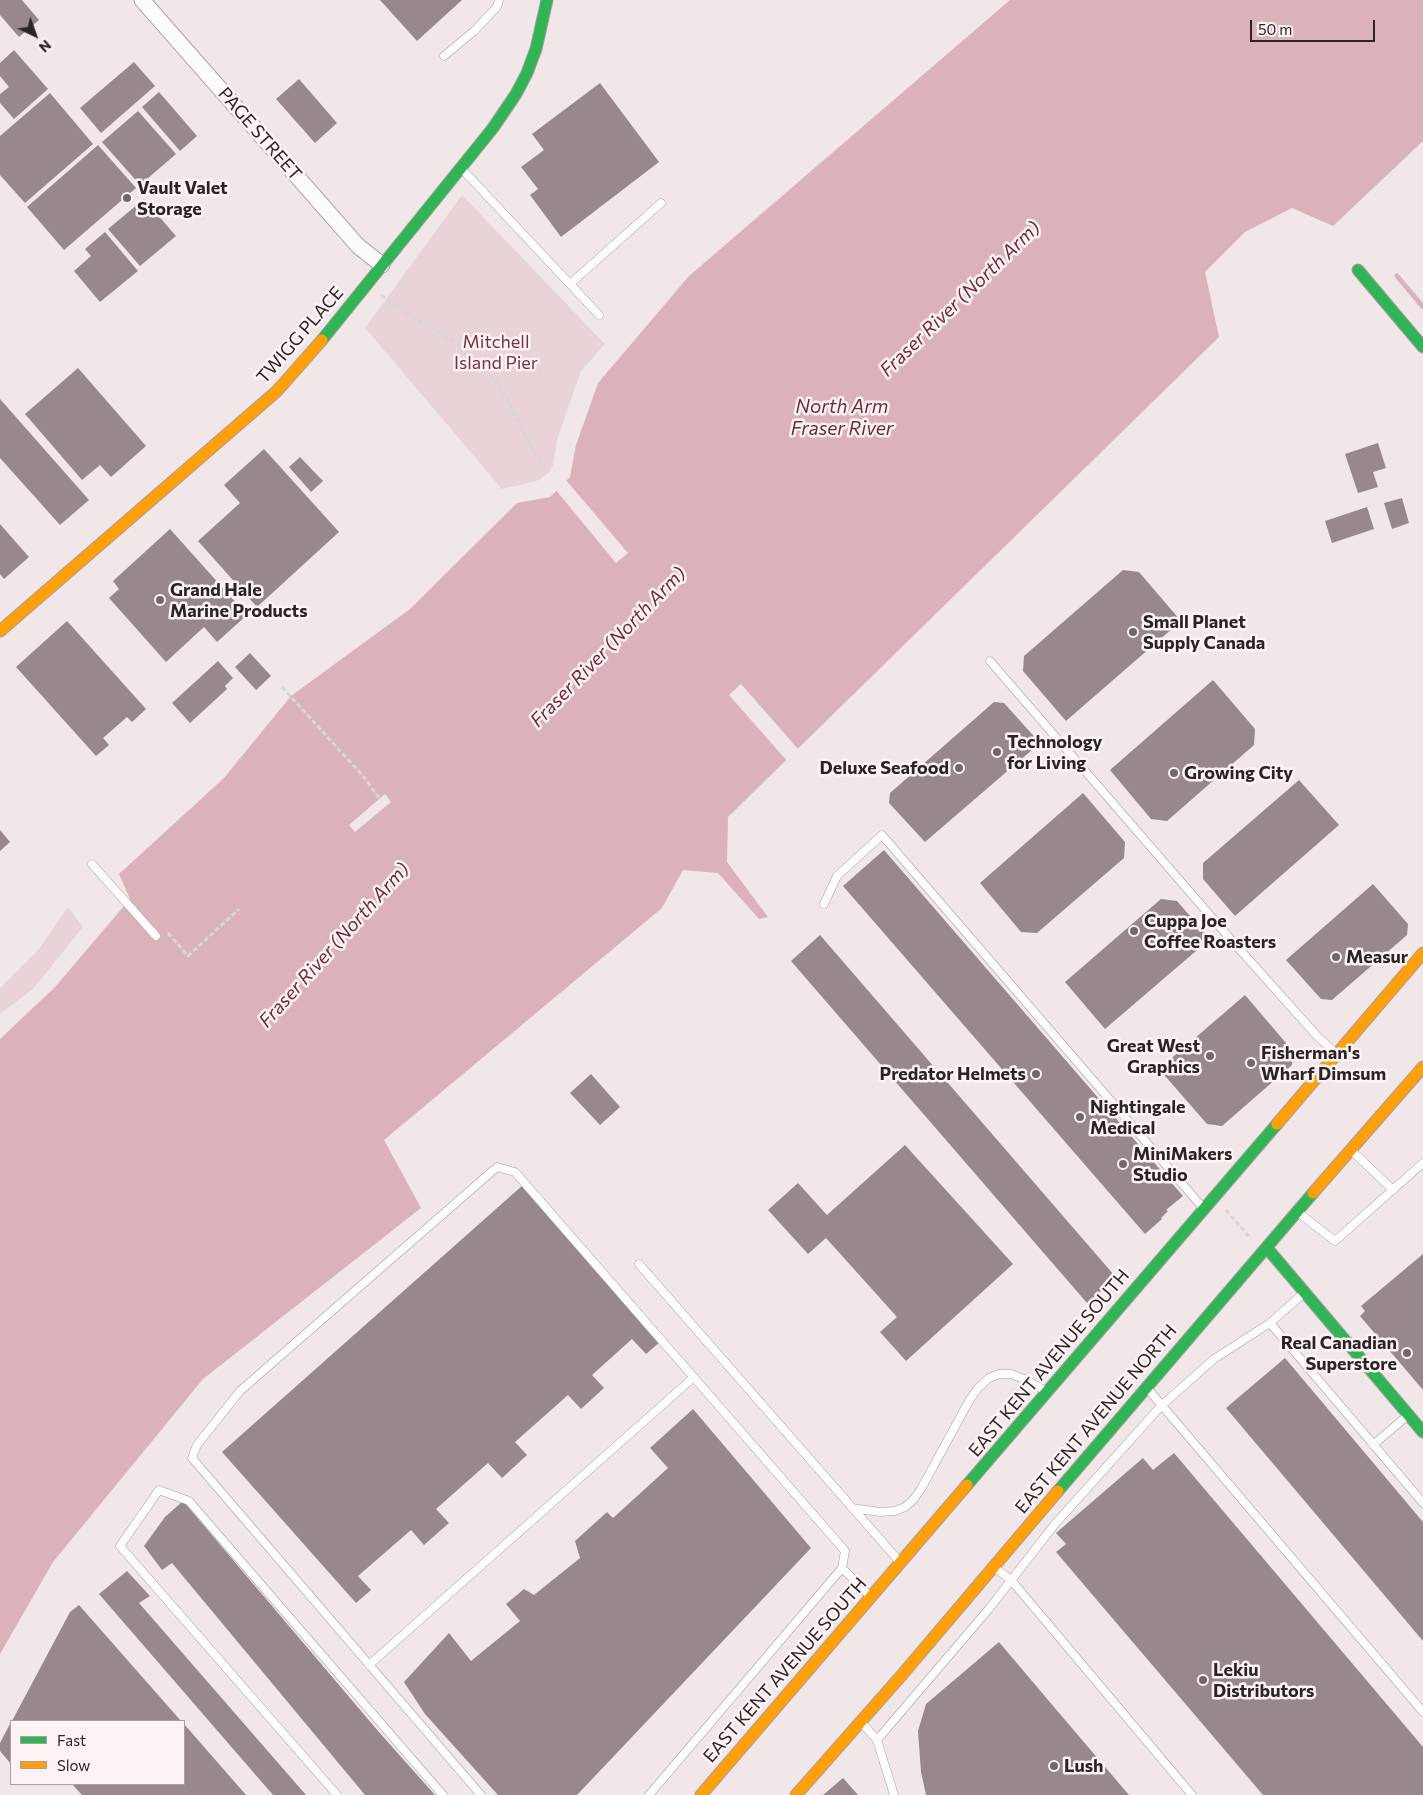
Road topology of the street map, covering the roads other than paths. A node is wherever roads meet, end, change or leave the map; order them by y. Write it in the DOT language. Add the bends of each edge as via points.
graph roads {
  1 [pos="142,0"];
  2 [pos="499,0"];
  3 [pos="546,0"];
  4 [pos="444,56"];
  5 [pos="461,167"];
  6 [pos="661,203"];
  7 [pos="382,265"];
  8 [pos="1358,270"];
  9 [pos="570,284"];
  10 [pos="599,315"];
  11 [pos="1423,347"];
  12 [pos="0,631"];
  13 [pos="990,661"];
  14 [pos="92,864"];
  15 [pos="824,904"];
  16 [pos="156,936"];
  17 [pos="1423,953"];
  18 [pos="1336,1054"];
  19 [pos="1423,1067"];
  20 [pos="1350,1150"];
  21 [pos="1423,1163"];
  22 [pos="1393,1190"];
  23 [pos="1204,1209"];
  24 [pos="1298,1211"];
  25 [pos="1264,1251"];
  26 [pos="639,1264"];
  27 [pos="1305,1292"];
  28 [pos="1270,1323"];
  29 [pos="694,1377"];
  30 [pos="1146,1387"];
  31 [pos="1047,1392"];
  32 [pos="1161,1406"];
  33 [pos="1408,1415"];
  34 [pos="1423,1432"];
  35 [pos="1373,1445"];
  36 [pos="1423,1503"];
  37 [pos="852,1508"];
  38 [pos="900,1562"];
  39 [pos="994,1566"];
  40 [pos="842,1568"];
  41 [pos="1011,1580"];
  42 [pos="871,1596"];
  43 [pos="369,1665"];
  44 [pos="1423,1712"];
  45 [pos="861,1722"];
  46 [pos="878,1740"];
  47 [pos="337,1795"];
  48 [pos="443,1795"];
  49 [pos="481,1795"];
  50 [pos="649,1795"];
  51 [pos="701,1795"];
  52 [pos="796,1795"];
  53 [pos="894,1795"];
  54 [pos="1192,1795"];
  1 -- 7 [label="street, PAGE STREET" via="358,246"];
  2 -- 4 [label="lane" via="497,8"];
  3 -- 5 [label="street, TWIGG PLACE" via="536,49 527,73 516,94"];
  5 -- 7 [label="street, TWIGG PLACE"];
  5 -- 9 [label="lane"];
  6 -- 9 [label="lane"];
  7 -- 12 [label="street, TWIGG PLACE" via="277,391"];
  8 -- 11 [label="street"];
  9 -- 10 [label="lane"];
  13 -- 18 [label="lane" via="1233,942"];
  14 -- 16 [label="lane"];
  15 -- 23 [label="lane" via="837,876 882,836"];
  17 -- 18 [label="street, EAST KENT AVENUE SOUTH"];
  18 -- 23 [label="street, EAST KENT AVENUE SOUTH"];
  19 -- 20 [label="street, EAST KENT AVENUE NORTH"];
  20 -- 22 [label="lane"];
  20 -- 24 [label="street, EAST KENT AVENUE NORTH"];
  21 -- 22 [label="lane"];
  22 -- 24 [label="lane" via="1335,1241"];
  23 -- 31 [label="street, EAST KENT AVENUE SOUTH"];
  24 -- 25 [label="street, EAST KENT AVENUE NORTH"];
  25 -- 27 [label="street"];
  25 -- 30 [label="street, EAST KENT AVENUE NORTH"];
  26 -- 37 [label="lane"];
  27 -- 28 [label="lane"];
  27 -- 33 [label="street"];
  28 -- 32 [label="lane" via="1217,1356"];
  28 -- 35 [label="lane"];
  29 -- 40 [label="lane" via="845,1551"];
  29 -- 43 [label="lane"];
  29 -- 43 [label="lane" via="516,1172 497,1168 240,1391 197,1445 192,1458"];
  30 -- 32 [label="lane"];
  30 -- 39 [label="street, EAST KENT AVENUE NORTH"];
  31 -- 37 [label="lane" via="1011,1374 989,1378 969,1401 913,1500 905,1507 880,1512"];
  31 -- 38 [label="street, EAST KENT AVENUE SOUTH"];
  32 -- 41 [label="lane" via="1055,1524"];
  32 -- 44 [label="lane"];
  33 -- 34 [label="street"];
  33 -- 35 [label="lane"];
  35 -- 36 [label="lane"];
  37 -- 38 [label="lane"];
  38 -- 42 [label="street, EAST KENT AVENUE SOUTH"];
  39 -- 41 [label="lane"];
  39 -- 45 [label="street, EAST KENT AVENUE NORTH"];
  40 -- 42 [label="lane"];
  40 -- 50 [label="lane"];
  41 -- 46 [label="lane"];
  41 -- 54 [label="lane"];
  42 -- 51 [label="street, EAST KENT AVENUE SOUTH"];
  43 -- 49 [label="lane"];
  45 -- 46 [label="lane"];
  45 -- 52 [label="street, EAST KENT AVENUE NORTH"];
  46 -- 53 [label="lane"];
  47 -- 48 [label="lane" via="120,1546 159,1490 189,1501"];
}
